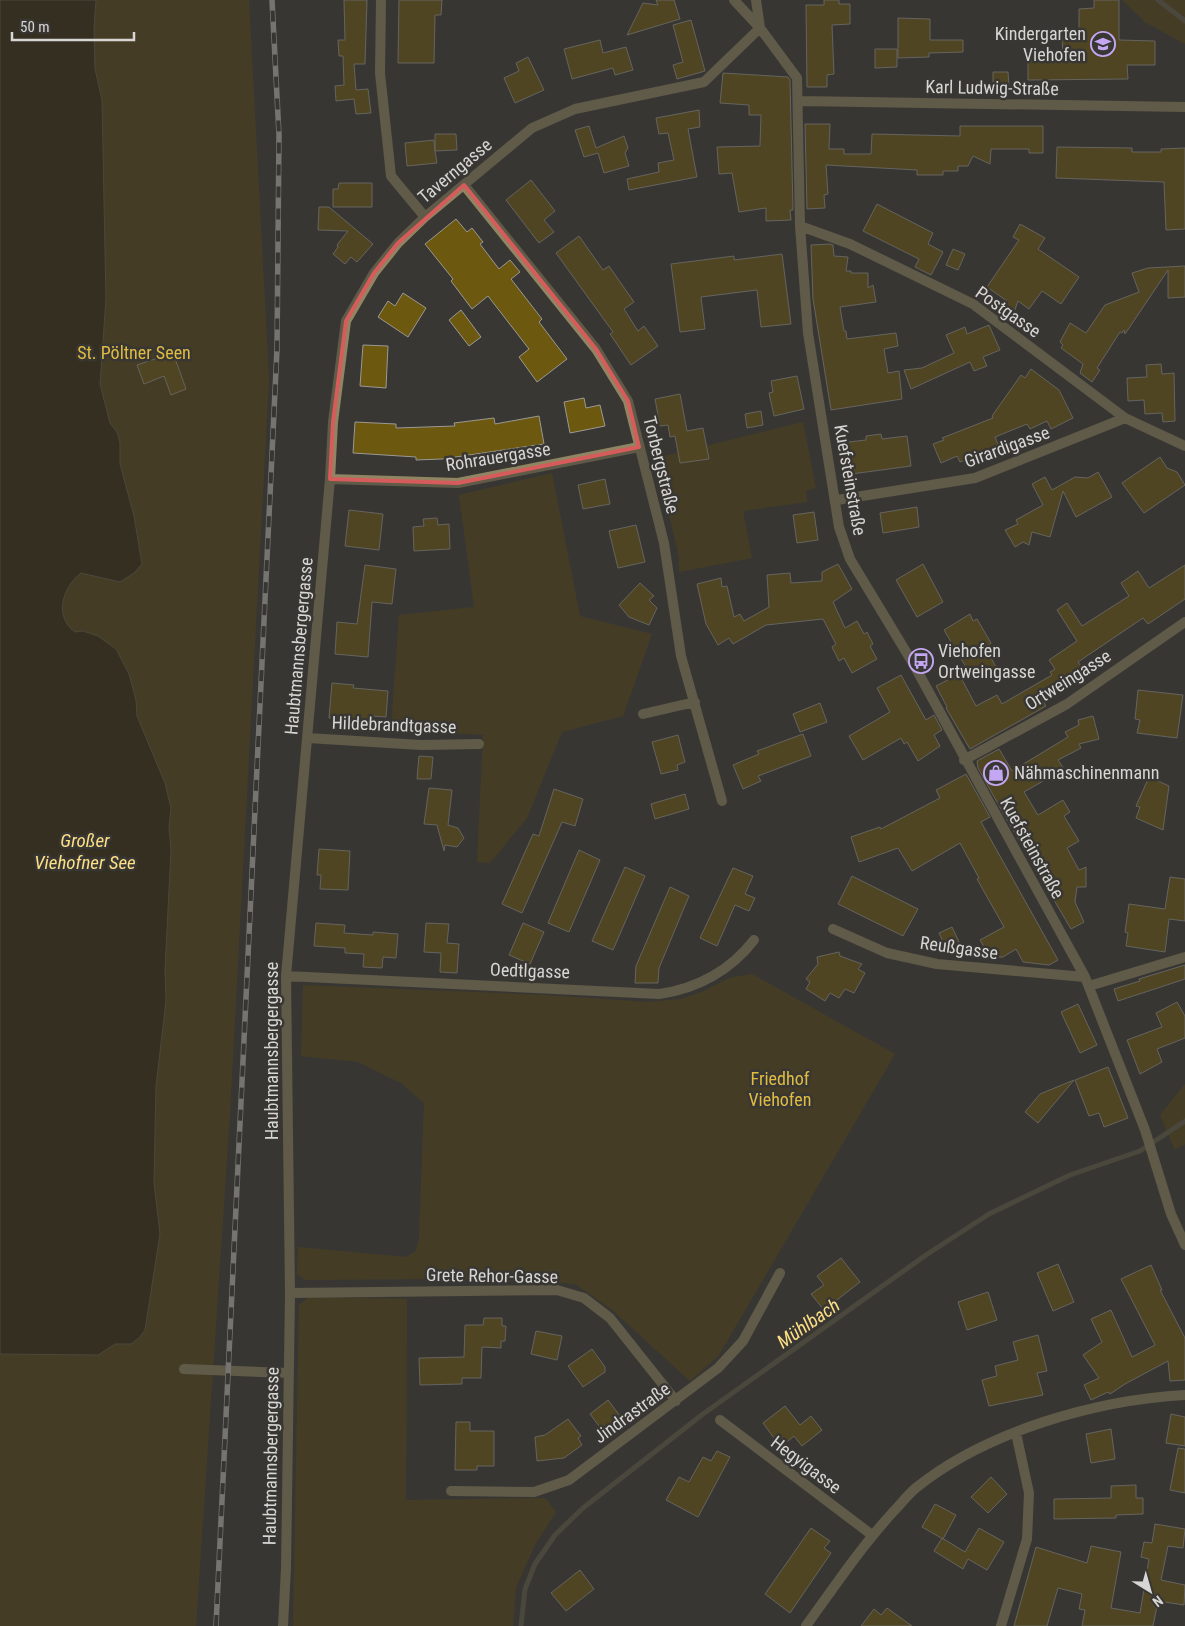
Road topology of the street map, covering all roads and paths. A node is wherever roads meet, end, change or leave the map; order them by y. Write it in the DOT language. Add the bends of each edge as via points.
graph roads {
  1 [pos="381,0"];
  2 [pos="734,0"];
  3 [pos="756,0"];
  4 [pos="760,28"];
  5 [pos="799,101"];
  6 [pos="1185,107"];
  7 [pos="464,185"];
  8 [pos="425,217"];
  9 [pos="800,226"];
  10 [pos="1125,418"];
  11 [pos="1185,446"];
  12 [pos="639,447"];
  13 [pos="330,479"];
  14 [pos="837,500"];
  15 [pos="1185,622"];
  16 [pos="695,702"];
  17 [pos="643,714"];
  18 [pos="308,738"];
  19 [pos="479,744"];
  20 [pos="964,760"];
  21 [pos="722,801"];
  22 [pos="833,929"];
  23 [pos="754,940"];
  24 [pos="1185,957"];
  25 [pos="286,976"];
  26 [pos="1087,982"];
  27 [pos="1185,1245"];
  28 [pos="780,1273"];
  29 [pos="290,1293"];
  30 [pos="184,1368"];
  31 [pos="289,1373"];
  32 [pos="1185,1395"];
  33 [pos="676,1401"];
  34 [pos="720,1420"];
  35 [pos="1016,1433"];
  36 [pos="451,1491"];
  37 [pos="872,1536"];
  38 [pos="283,1626"];
  39 [pos="806,1626"];
  40 [pos="1002,1626"];
  1 -- 8 [label="street" via="380,73 391,176"];
  2 -- 4 [label="street, Kuefsteinstraße"];
  3 -- 4 [label="street"];
  4 -- 5 [label="street, Kuefsteinstraße" via="796,75"];
  4 -- 7 [label="street, Taverngasse" via="704,82 575,109 532,128"];
  5 -- 6 [label="street, Karl Ludwig-Straße"];
  5 -- 9 [label="street, Kuefsteinstraße"];
  7 -- 8 [label="street, Taverngasse"];
  7 -- 12 [label="street, Torbergstraße" via="596,349 628,401"];
  8 -- 13 [label="street, Taverngasse" via="374,273 346,321 333,422"];
  9 -- 10 [label="street, Postgasse" via="850,244 973,304"];
  9 -- 14 [label="street, Kuefsteinstraße" via="808,333"];
  10 -- 11 [label="street, Postgasse"];
  10 -- 14 [label="street, Girardigasse" via="975,478"];
  12 -- 13 [label="street, Rohrauergasse" via="458,483"];
  12 -- 16 [label="street, Torbergstraße" via="664,543 681,656"];
  13 -- 18 [label="street, Haubtmannsbergergasse"];
  14 -- 20 [label="street, Kuefsteinstraße" via="839,527 850,559 914,665"];
  15 -- 20 [label="street, Ortweingasse" via="1067,704"];
  16 -- 17 [label="street"];
  16 -- 21 [label="street, Torbergstraße"];
  18 -- 19 [label="street, Hildebrandtgasse" via="422,745"];
  18 -- 25 [label="street, Haubtmannsbergergasse"];
  20 -- 26 [label="street, Kuefsteinstraße"];
  22 -- 26 [label="street, Reußgasse" via="887,952 937,964"];
  23 -- 25 [label="street, Oedtlgasse" via="741,957 701,983 681,992 659,994"];
  24 -- 26 [label="street"];
  25 -- 29 [label="street, Haubtmannsbergergasse"];
  26 -- 27 [label="street, Kuefsteinstraße"];
  28 -- 33 [label="street, Jindrastraße" via="738,1347 718,1368"];
  29 -- 31 [label="street, Haubtmannsbergergasse"];
  29 -- 33 [label="street, Grete Rehor-Gasse" via="557,1290 584,1298 610,1318"];
  30 -- 31 [label="street"];
  31 -- 38 [label="street, Haubtmannsbergergasse"];
  32 -- 35 [label="street" via="1153,1397 1079,1412"];
  33 -- 36 [label="street, Jindrastraße" via="569,1480 534,1492"];
  34 -- 37 [label="street, Hegyigasse"];
  35 -- 37 [label="street" via="968,1453 916,1488"];
  35 -- 40 [label="street" via="1029,1492 1027,1539"];
  37 -- 39 [label="street"];
}
